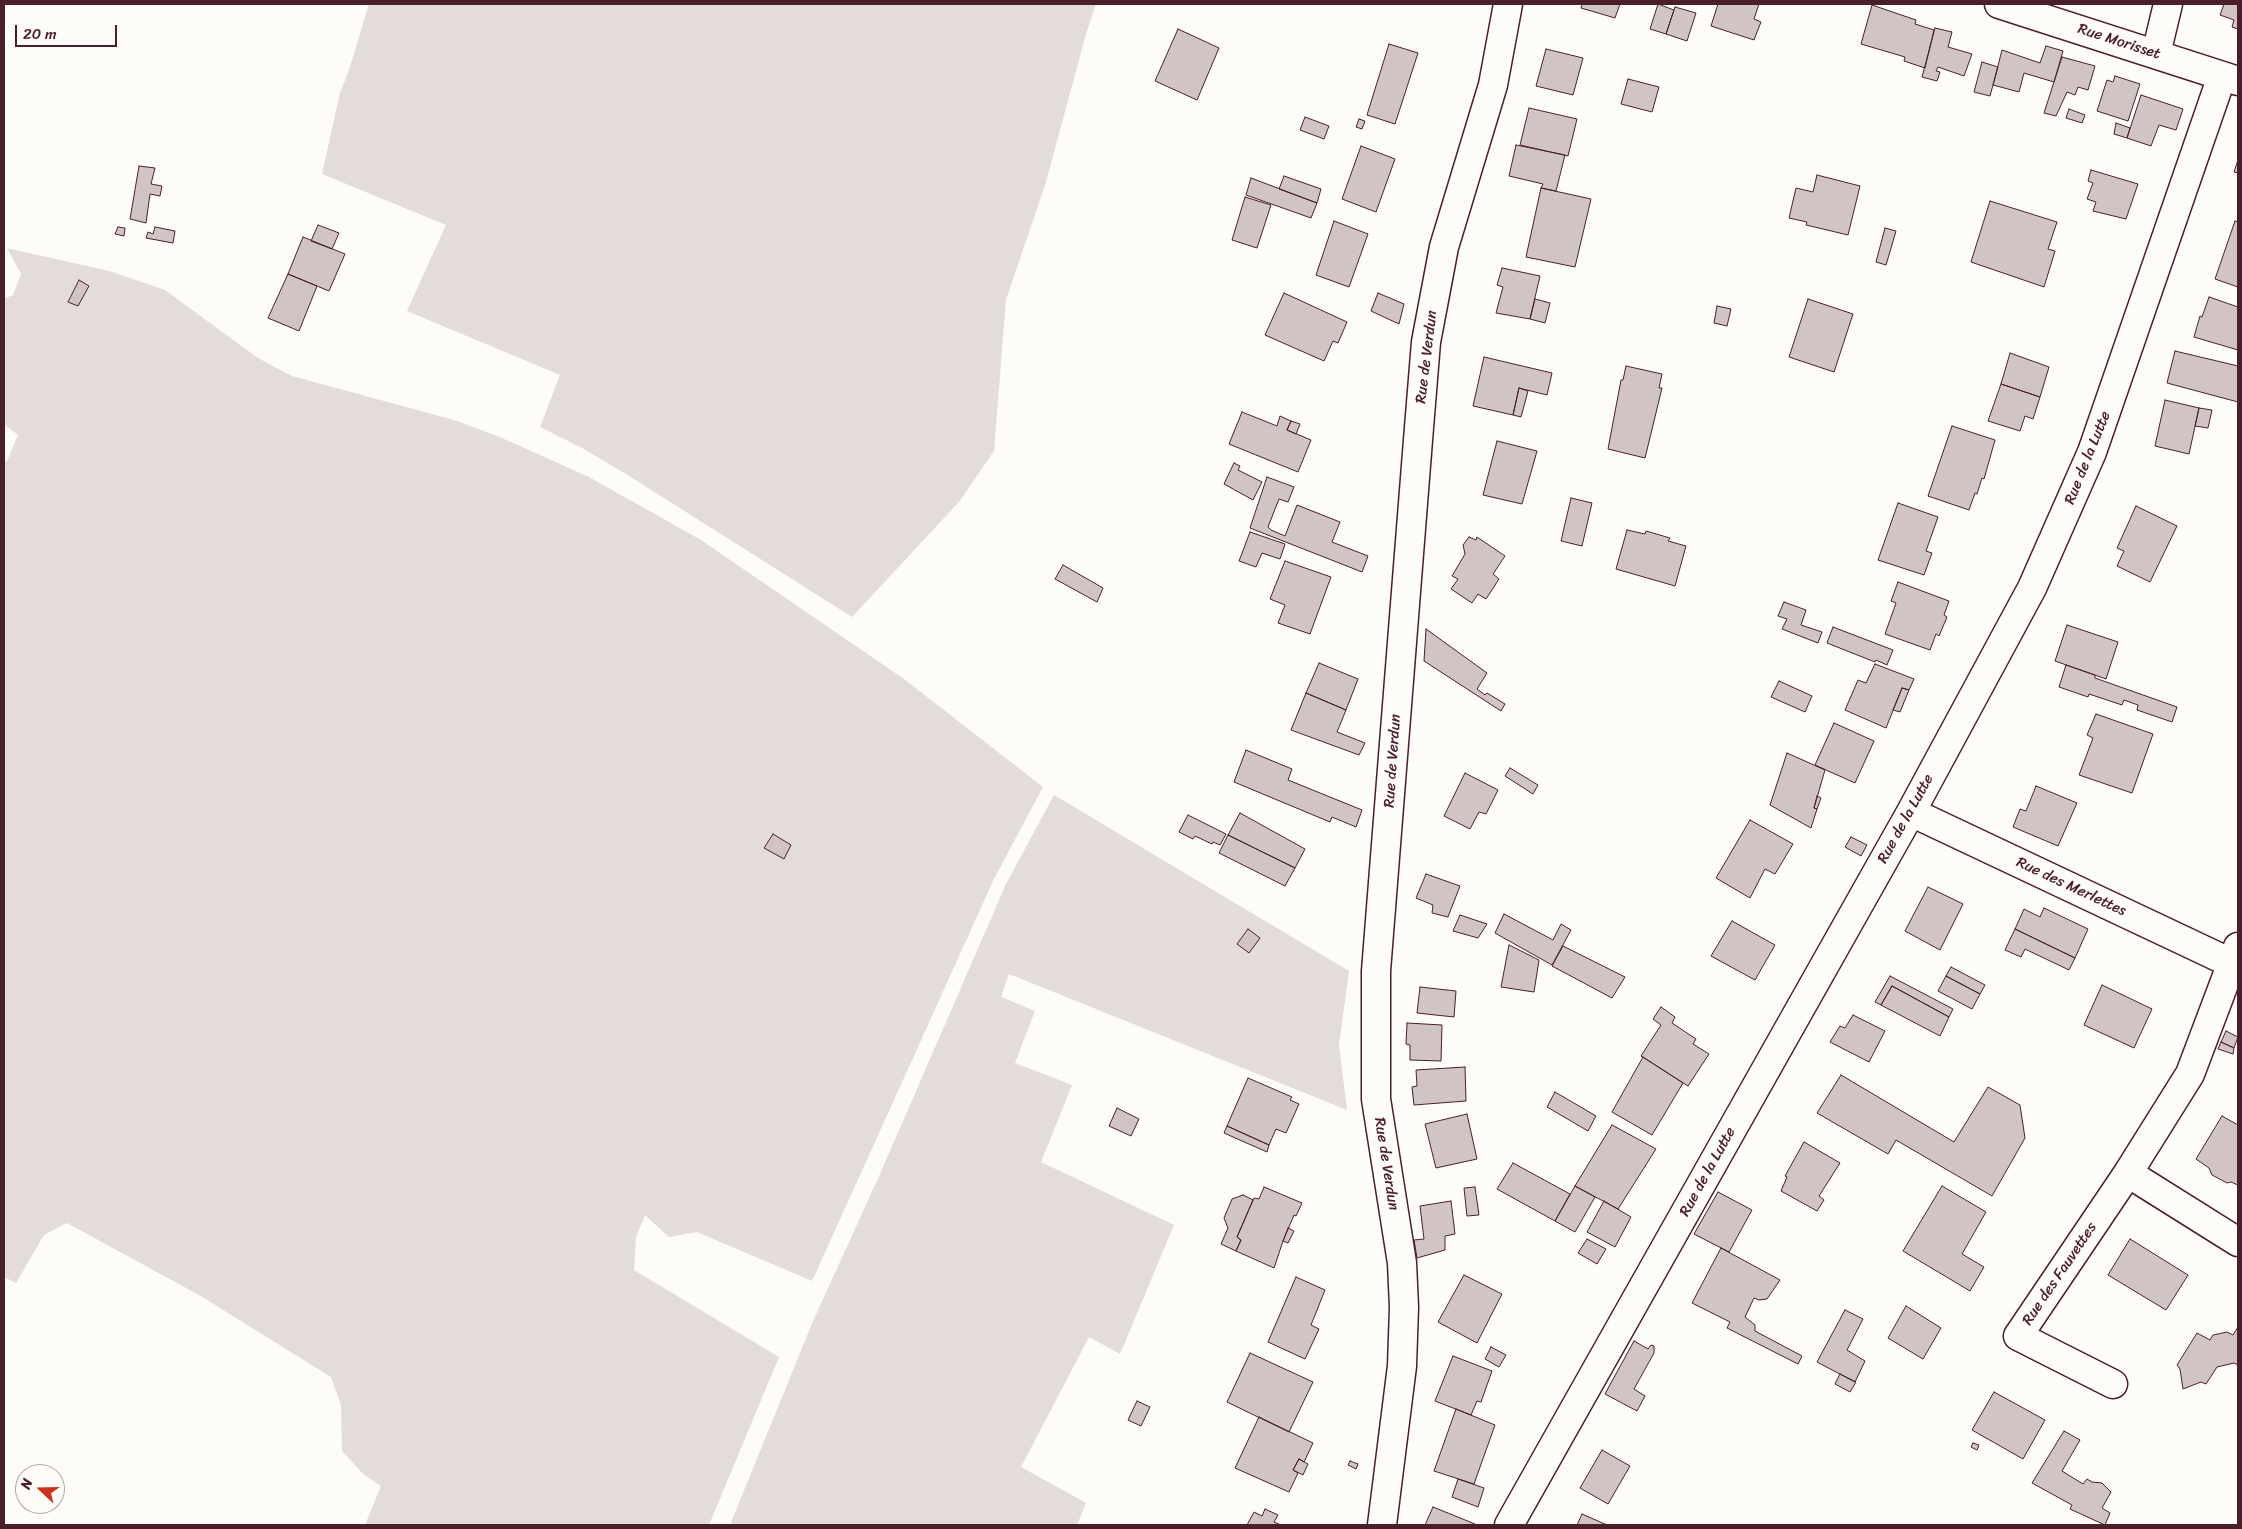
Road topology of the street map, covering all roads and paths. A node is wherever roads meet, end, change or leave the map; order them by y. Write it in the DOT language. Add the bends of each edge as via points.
graph roads {
  1 [pos="1508,4"];
  2 [pos="1999,4"];
  3 [pos="2168,4"];
  4 [pos="2156,54"];
  5 [pos="2230,79"];
  6 [pos="1911,812"];
  7 [pos="2235,955"];
  8 [pos="2128,1173"];
  9 [pos="2238,1242"];
  10 [pos="2114,1384"];
  11 [pos="1382,1525"];
  12 [pos="1509,1525"];
  1 -- 11 [label="street, Rue de Verdun" via="1493,84 1444,248 1426,342 1376,971 1376,1099 1402,1263 1404,1307 1402,1366"];
  2 -- 4 [label="street, Rue Morisset"];
  3 -- 4 [label="street"];
  4 -- 5 [label="street, Rue Morisset"];
  5 -- 6 [label="street, Rue de la Lutte" via="2092,452 2032,588"];
  6 -- 7 [label="street, Rue des Merlettes"];
  6 -- 12 [label="street, Rue de la Lutte"];
  7 -- 8 [label="street, Rue des Fauvettes" via="2190,1074"];
  8 -- 9 [label="street"];
  8 -- 10 [label="street, Rue des Fauvettes" via="2018,1336"];
}
